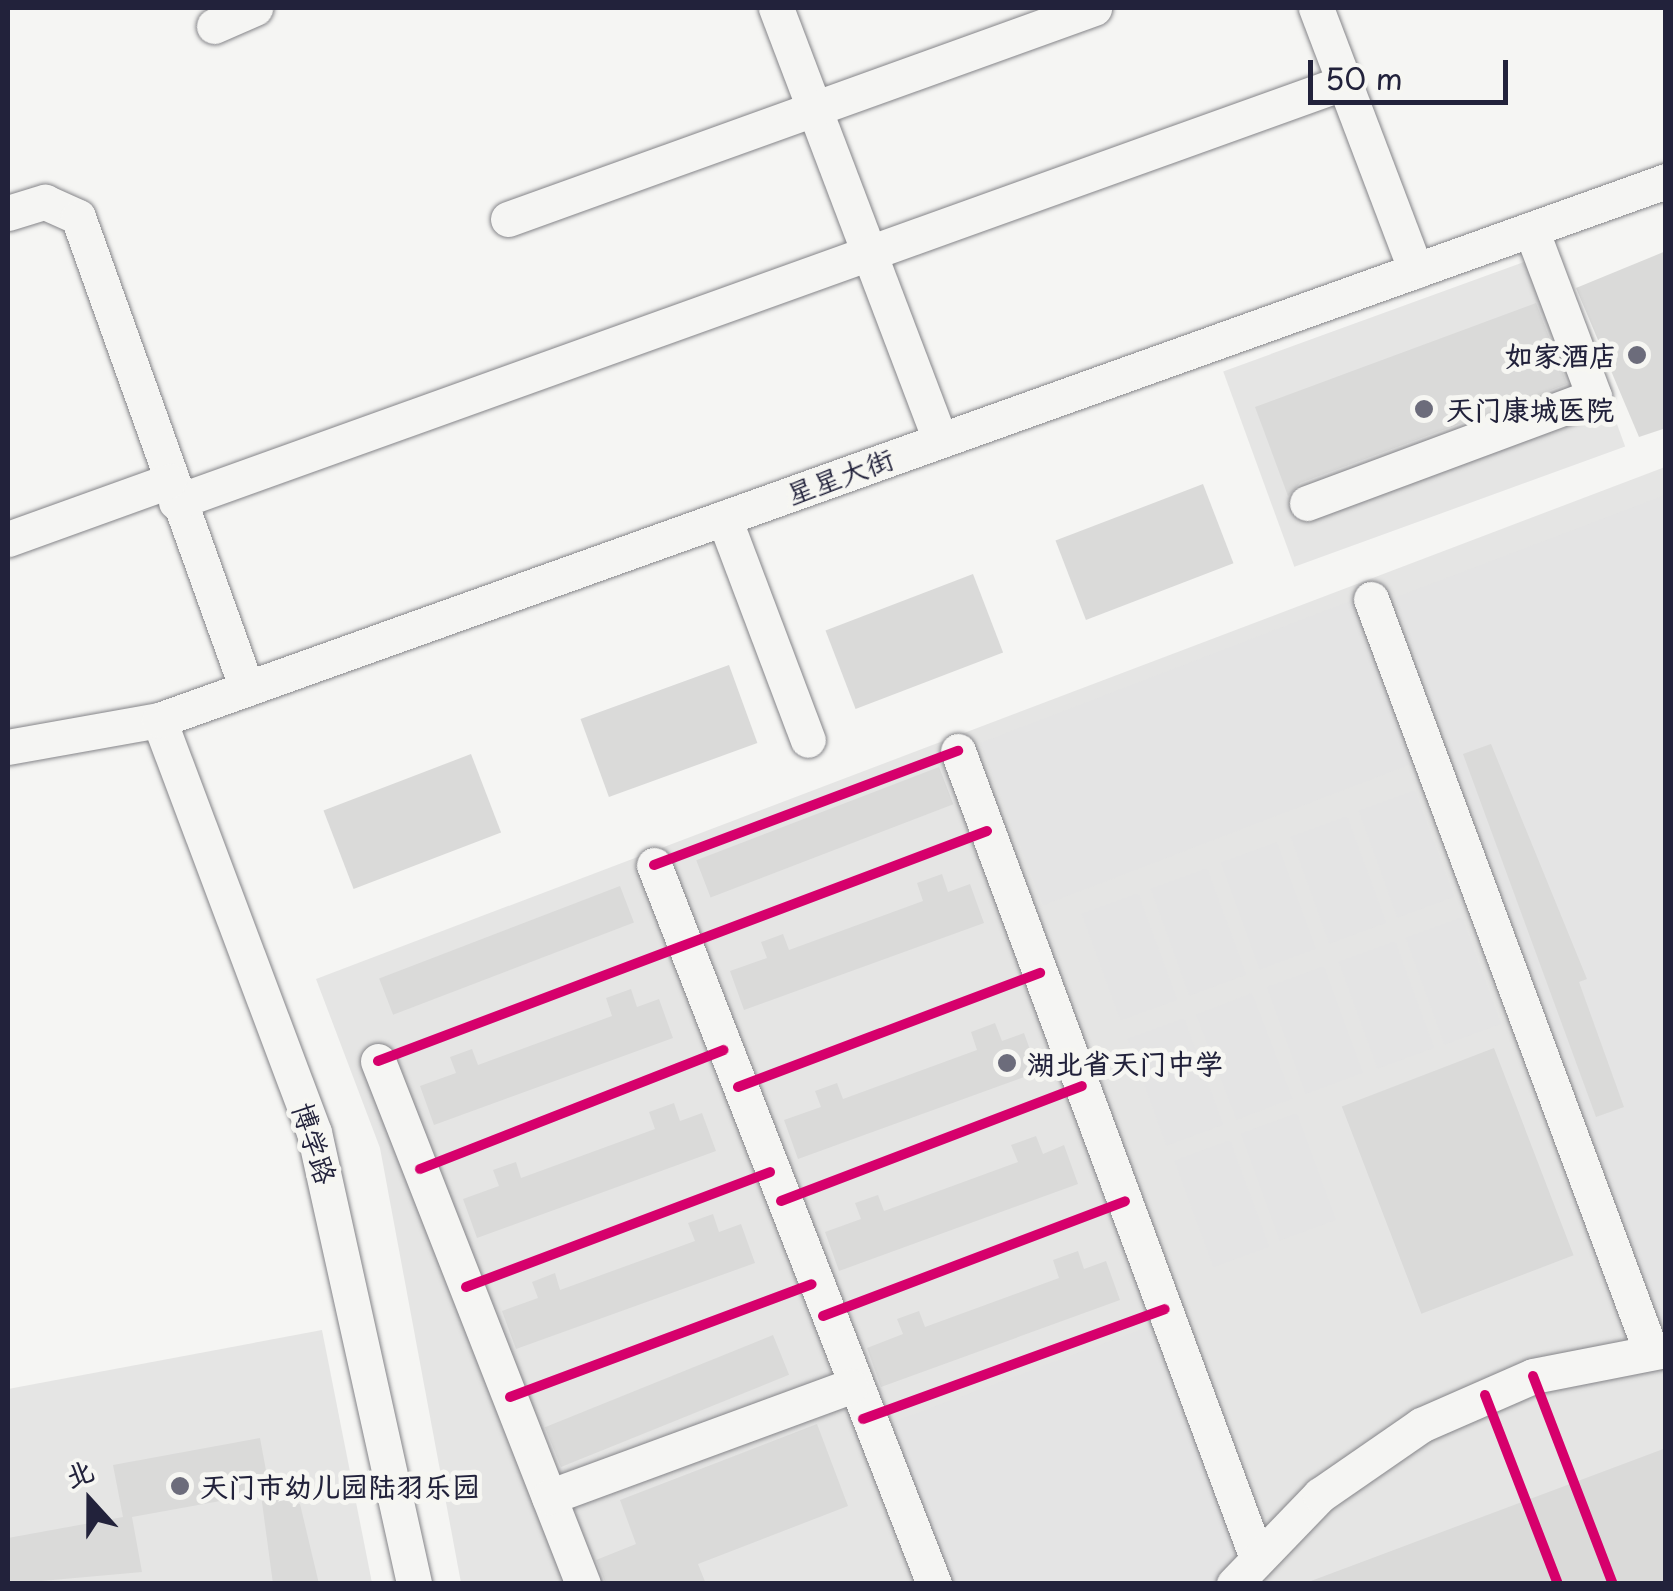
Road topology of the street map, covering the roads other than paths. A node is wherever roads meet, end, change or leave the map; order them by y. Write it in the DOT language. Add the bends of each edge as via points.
graph roads {
  1 [pos="255,8"];
  2 [pos="776,8"];
  3 [pos="1094,8"];
  4 [pos="1316,8"];
  5 [pos="214,26"];
  6 [pos="1345,82"];
  7 [pos="814,108"];
  8 [pos="1666,180"];
  9 [pos="8,214"];
  10 [pos="508,219"];
  11 [pos="1531,229"];
  12 [pos="869,253"];
  13 [pos="1416,271"];
  14 [pos="940,440"];
  15 [pos="172,492"];
  16 [pos="1307,503"];
  17 [pos="724,518"];
  18 [pos="8,540"];
  19 [pos="1371,598"];
  20 [pos="247,689"];
  21 [pos="159,720"];
  22 [pos="808,740"];
  23 [pos="8,748"];
  24 [pos="958,751"];
  25 [pos="654,865"];
  26 [pos="378,1061"];
  27 [pos="1658,1351"];
  28 [pos="850,1386"];
  29 [pos="549,1497"];
  30 [pos="1245,1571"];
  31 [pos="414,1584"];
  32 [pos="583,1584"];
  33 [pos="934,1584"];
  1 -- 5 [label="street"];
  2 -- 7 [label="street"];
  3 -- 7 [label="street"];
  4 -- 6 [label="street"];
  6 -- 12 [label="street"];
  6 -- 13 [label="street"];
  7 -- 10 [label="street"];
  7 -- 12 [label="street"];
  8 -- 11 [label="street, 星星大街"];
  9 -- 15 [label="street" via="45,202 78,217"];
  11 -- 13 [label="street, 星星大街"];
  11 -- 16 [label="street" via="1594,396"];
  12 -- 14 [label="street"];
  12 -- 15 [label="street"];
  13 -- 14 [label="street, 星星大街"];
  14 -- 17 [label="street, 星星大街"];
  15 -- 18 [label="street"];
  15 -- 20 [label="street"];
  17 -- 20 [label="street, 星星大街"];
  17 -- 22 [label="street"];
  19 -- 27 [label="street"];
  20 -- 21 [label="street, 星星大街"];
  21 -- 23 [label="street, 星星大街"];
  21 -- 31 [label="street, 博学路" via="314,1132"];
  24 -- 30 [label="street"];
  25 -- 28 [label="street"];
  26 -- 29 [label="street"];
  27 -- 30 [label="street" via="1533,1376 1434,1418 1349,1472"];
  28 -- 29 [label="street"];
  28 -- 33 [label="street"];
  29 -- 32 [label="street"];
}
